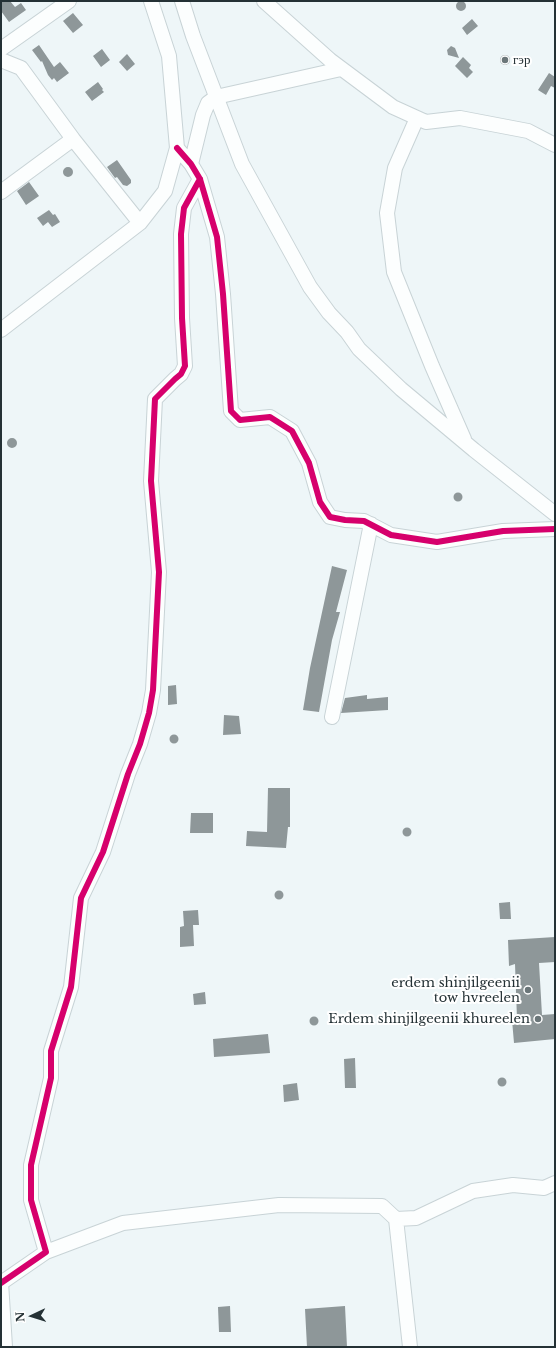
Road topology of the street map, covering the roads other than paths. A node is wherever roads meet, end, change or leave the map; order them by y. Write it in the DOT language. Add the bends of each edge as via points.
graph roads {
  1 [pos="69,1"];
  2 [pos="150,1"];
  3 [pos="182,1"];
  4 [pos="264,1"];
  5 [pos="1,49"];
  6 [pos="1,60"];
  7 [pos="341,69"];
  8 [pos="216,97"];
  9 [pos="417,118"];
  10 [pos="73,139"];
  11 [pos="555,145"];
  12 [pos="177,148"];
  13 [pos="191,164"];
  14 [pos="200,179"];
  15 [pos="1,192"];
  16 [pos="140,223"];
  17 [pos="1,330"];
  18 [pos="466,443"];
  19 [pos="555,514"];
  20 [pos="370,524"];
  21 [pos="555,529"];
  22 [pos="332,717"];
  23 [pos="555,1183"];
  24 [pos="396,1219"];
  25 [pos="46,1252"];
  26 [pos="1,1282"];
  27 [pos="5,1347"];
  28 [pos="410,1347"];
  1 -- 5 [label="street"];
  2 -- 12 [label="street" via="169,56"];
  3 -- 8 [label="street"];
  4 -- 7 [label="street"];
  6 -- 10 [label="street" via="21,68"];
  7 -- 8 [label="street"];
  7 -- 9 [label="street" via="393,107"];
  8 -- 13 [label="street" via="208,103 202,115"];
  8 -- 18 [label="street" via="242,164 310,287 359,349 401,389"];
  9 -- 11 [label="street" via="426,122 460,118 528,130"];
  9 -- 18 [label="street" via="395,168 387,214 394,272"];
  10 -- 15 [label="street"];
  10 -- 16 [label="street"];
  12 -- 13 [label="street"];
  12 -- 16 [label="street" via="165,192"];
  13 -- 14 [label="street"];
  14 -- 20 [label="street" via="217,237 231,410 240,420 270,417 292,431 309,463 320,502 330,518 364,521"];
  14 -- 25 [label="street" via="184,208 182,318 185,366 181,374 155,399 151,481 159,572 153,690 140,744 103,852 81,898 72,987 51,1051 51,1078 31,1165 31,1200"];
  16 -- 17 [label="street"];
  18 -- 19 [label="street"];
  20 -- 21 [label="street" via="391,535 437,542 503,531"];
  20 -- 22 [label="street"];
  23 -- 24 [label="street" via="544,1188 513,1185 472,1191 416,1218"];
  24 -- 25 [label="street" via="382,1206 279,1205 123,1223"];
  24 -- 28 [label="street"];
  25 -- 26 [label="street"];
  26 -- 27 [label="street"];
}
